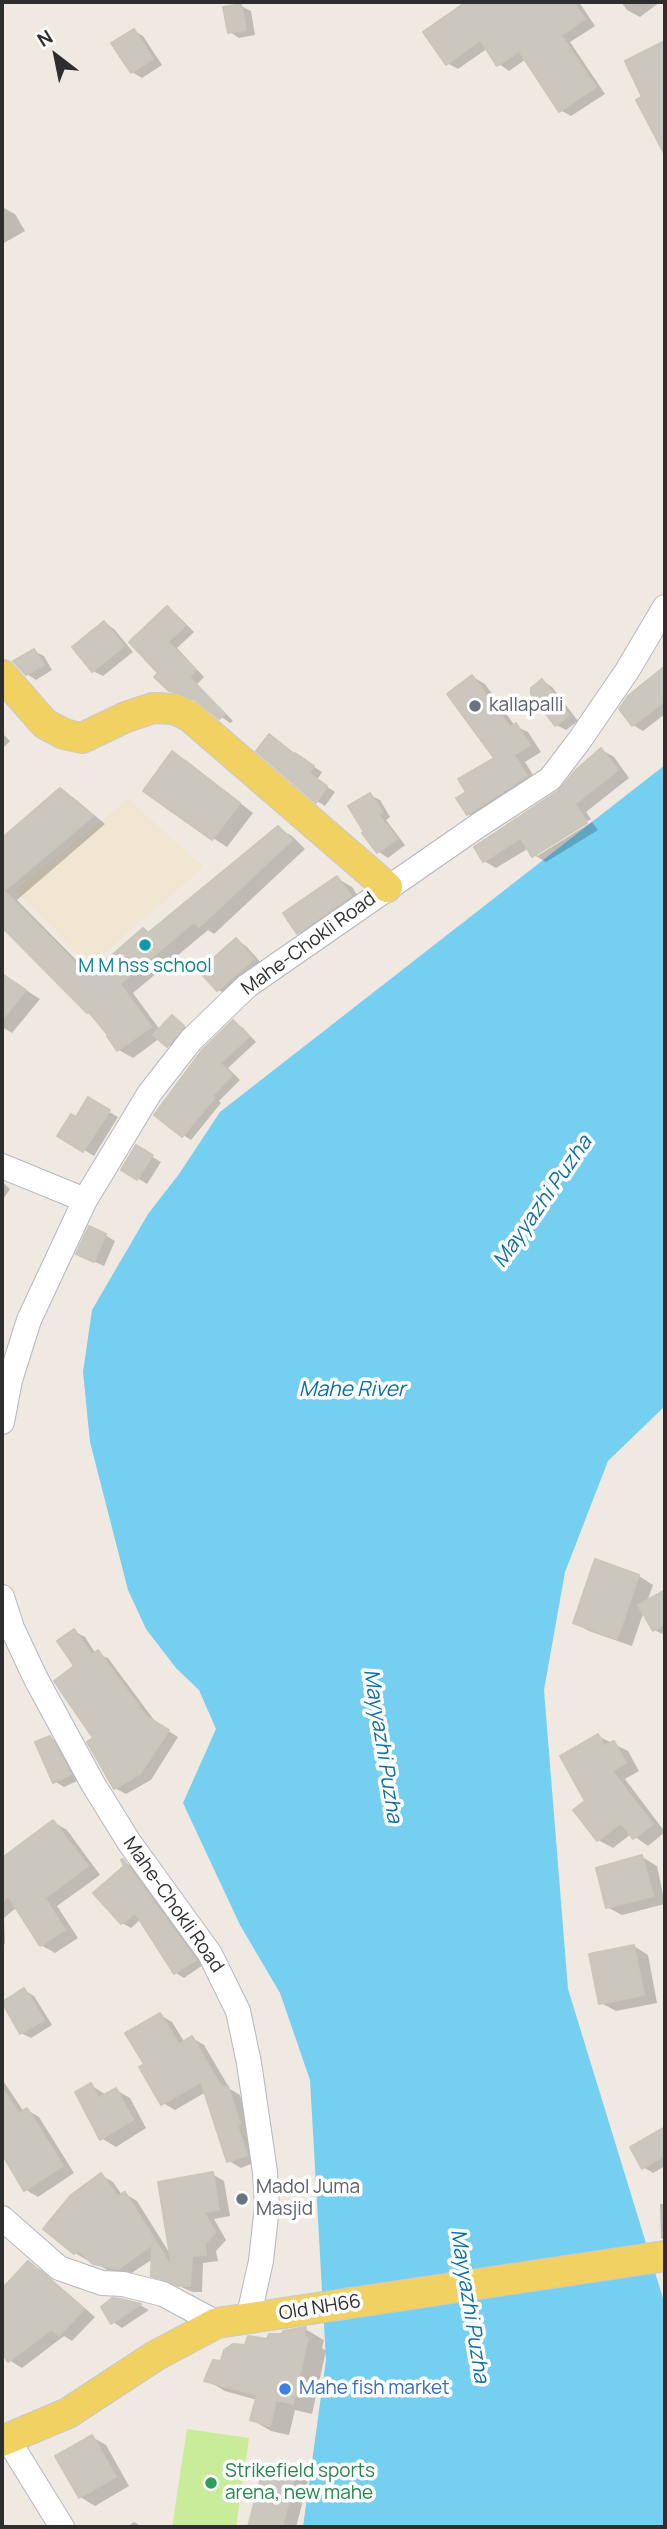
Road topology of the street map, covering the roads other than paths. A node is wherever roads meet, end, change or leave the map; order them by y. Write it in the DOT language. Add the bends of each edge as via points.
graph roads {
  1 [pos="665,607"];
  2 [pos="2,675"];
  3 [pos="387,887"];
  4 [pos="2,1166"];
  5 [pos="85,1200"];
  6 [pos="2,1422"];
  7 [pos="2,1597"];
  8 [pos="2,2218"];
  9 [pos="665,2256"];
  10 [pos="248,2319"];
  11 [pos="217,2323"];
  12 [pos="4,2440"];
  13 [pos="62,2527"];
  1 -- 3 [label="street, Mahe-Chokli Road" via="627,671 550,779"];
  2 -- 3 [label="main road" via="45,724 82,738 153,708 174,709 188,716"];
  3 -- 5 [label="street, Mahe-Chokli Road" via="247,986 191,1040 149,1094"];
  4 -- 5 [label="street"];
  5 -- 6 [label="street, Mahe-Chokli Road" via="29,1320"];
  7 -- 10 [label="street, Mahe-Chokli Road" via="36,1679 93,1784 211,1954 238,2011 261,2138 267,2206"];
  8 -- 11 [label="street" via="59,2268 102,2283 163,2294"];
  9 -- 10 [label="main road, Old NH66"];
  10 -- 11 [label="main road, Old NH66"];
  11 -- 12 [label="main road, Old NH66" via="155,2356 68,2413"];
  12 -- 13 [label="street"];
}
